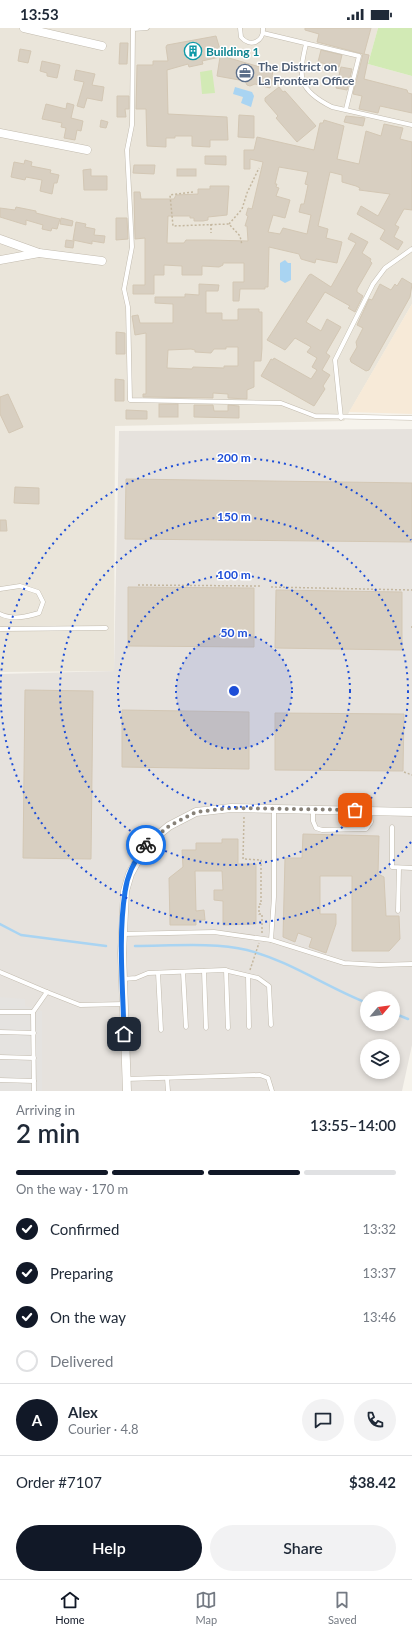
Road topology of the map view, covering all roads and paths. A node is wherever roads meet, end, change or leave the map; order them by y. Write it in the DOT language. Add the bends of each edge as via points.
graph roads {
  1 [pos="24,28"];
  2 [pos="146,28"];
  3 [pos="238,28"];
  4 [pos="263,28"];
  5 [pos="263,33"];
  6 [pos="306,44"];
  7 [pos="102,46"];
  8 [pos="346,110"];
  9 [pos="412,125"];
  10 [pos="0,133"];
  11 [pos="87,150"];
  12 [pos="258,168"];
  13 [pos="193,192"];
  14 [pos="211,224"];
  15 [pos="229,224"];
  16 [pos="211,233"];
  17 [pos="0,239"];
  18 [pos="242,245"];
  19 [pos="412,249"];
  20 [pos="39,253"];
  21 [pos="0,260"];
  22 [pos="102,261"];
  23 [pos="342,418"];
  24 [pos="412,418"];
  25 [pos="138,585"];
  26 [pos="260,586"];
  27 [pos="271,586"];
  28 [pos="0,589"];
  29 [pos="412,590"];
  30 [pos="0,614"];
  31 [pos="412,626"];
  32 [pos="106,628"];
  33 [pos="0,629"];
  34 [pos="412,630"];
  35 [pos="404,772"];
  36 [pos="412,775"];
  37 [pos="274,809"];
  38 [pos="313,810"];
  39 [pos="369,811"];
  40 [pos="412,812"];
  41 [pos="244,817"];
  42 [pos="392,827"];
  43 [pos="399,868"];
  44 [pos="412,868"];
  45 [pos="398,911"];
  46 [pos="123,934"];
  47 [pos="262,934"];
  48 [pos="271,940"];
  49 [pos="259,943"];
  50 [pos="412,964"];
  51 [pos="226,970"];
  52 [pos="250,970"];
  53 [pos="204,971"];
  54 [pos="0,972"];
  55 [pos="183,972"];
  56 [pos="158,973"];
  57 [pos="248,976"];
  58 [pos="123,979"];
  59 [pos="47,992"];
  60 [pos="124,1004"];
  61 [pos="0,1012"];
  62 [pos="33,1012"];
  63 [pos="271,1025"];
  64 [pos="186,1027"];
  65 [pos="249,1027"];
  66 [pos="206,1028"];
  67 [pos="228,1028"];
  68 [pos="161,1030"];
  69 [pos="0,1032"];
  70 [pos="34,1033"];
  71 [pos="0,1057"];
  72 [pos="34,1058"];
  73 [pos="167,1078"];
  74 [pos="126,1079"];
  75 [pos="0,1080"];
  76 [pos="34,1081"];
  77 [pos="34,1091"];
  78 [pos="127,1091"];
  79 [pos="168,1091"];
  80 [pos="272,1091"];
  1 -- 7 [label="street"];
  2 -- 23 [label="lane" via="133,28 132,125 127,150 132,247 124,289 128,307 130,400 281,403 315,416"];
  3 -- 5 [label="lane" via="241,37 251,43 259,41"];
  4 -- 5 [label="lane"];
  5 -- 6 [label="lane"];
  6 -- 8 [label="lane" via="300,67 302,80 310,93 320,101"];
  6 -- 8 [label="lane" via="359,56"];
  8 -- 9 [label="lane"];
  10 -- 11 [label="street"];
  12 -- 15 [label="path" via="242,209"];
  13 -- 14 [label="path" via="170,194 173,226"];
  14 -- 15 [label="path"];
  14 -- 16 [label="path"];
  15 -- 18 [label="path" via="240,236"];
  17 -- 20 [label="street"];
  19 -- 23 [label="lane" via="385,268 373,284 335,360"];
  20 -- 21 [label="street"];
  20 -- 22 [label="street"];
  23 -- 24 [label="lane"];
  25 -- 26 [label="path"];
  27 -- 29 [label="path"];
  28 -- 30 [label="lane" via="20,586 38,592 43,602 39,613 27,617 7,617"];
  31 -- 34 [label="path"];
  32 -- 33 [label="lane"];
  35 -- 36 [label="path"];
  37 -- 38 [label="street"];
  37 -- 46 [label="street" via="231,808 196,812 169,826 146,845 130,874 125,891"];
  37 -- 48 [label="lane" via="274,897"];
  38 -- 39 [label="street"];
  38 -- 39 [label="lane" via="316,828 322,830 366,829 370,822"];
  39 -- 40 [label="street"];
  41 -- 47 [label="path" via="243,859 260,860 259,914 262,914"];
  42 -- 43 [label="lane" via="392,868"];
  43 -- 44 [label="lane"];
  43 -- 45 [label="lane"];
  46 -- 48 [label="lane" via="214,932"];
  46 -- 58 [label="street"];
  48 -- 50 [label="lane" via="344,963"];
  49 -- 52 [label="path"];
  51 -- 53 [label="lane"];
  51 -- 57 [label="lane"];
  51 -- 67 [label="lane"];
  53 -- 55 [label="lane"];
  53 -- 66 [label="lane"];
  54 -- 59 [label="lane"];
  55 -- 56 [label="lane"];
  55 -- 64 [label="lane"];
  56 -- 58 [label="lane"];
  56 -- 68 [label="lane"];
  57 -- 63 [label="lane" via="258,978 269,986"];
  57 -- 65 [label="lane"];
  58 -- 60 [label="street"];
  59 -- 60 [label="lane" via="80,1005"];
  59 -- 62 [label="lane"];
  60 -- 74 [label="street"];
  61 -- 62 [label="lane"];
  62 -- 70 [label="lane"];
  69 -- 70 [label="lane"];
  70 -- 72 [label="lane"];
  71 -- 72 [label="lane"];
  72 -- 76 [label="lane"];
  73 -- 74 [label="lane"];
  73 -- 79 [label="lane"];
  73 -- 80 [label="lane" via="260,1075 268,1078"];
  74 -- 78 [label="street"];
  75 -- 76 [label="lane"];
  76 -- 77 [label="lane"];
}
